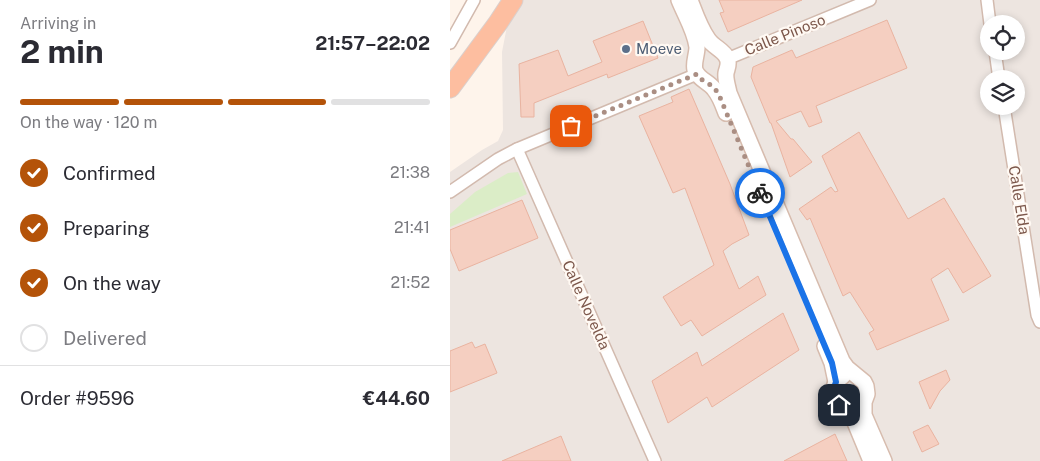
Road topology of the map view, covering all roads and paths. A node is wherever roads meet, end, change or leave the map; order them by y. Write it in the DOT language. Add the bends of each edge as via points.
graph roads {
  1 [pos="474,0"];
  2 [pos="498,0"];
  3 [pos="513,0"];
  4 [pos="679,0"];
  5 [pos="690,0"];
  6 [pos="870,0"];
  7 [pos="986,0"];
  8 [pos="988,15"];
  9 [pos="450,44"];
  10 [pos="716,48"];
  11 [pos="697,56"];
  12 [pos="471,59"];
  13 [pos="727,66"];
  14 [pos="701,77"];
  15 [pos="450,88"];
  16 [pos="1005,115"];
  17 [pos="517,149"];
  18 [pos="450,192"];
  19 [pos="1039,317"];
  20 [pos="856,376"];
  21 [pos="836,382"];
  22 [pos="864,402"];
  23 [pos="843,408"];
  24 [pos="655,461"];
  25 [pos="871,461"];
  26 [pos="884,461"];
  1 -- 9 [label="street"];
  2 -- 12 [label="highway"];
  3 -- 12 [label="highway"];
  4 -- 11 [label="main road" via="697,46"];
  5 -- 10 [label="main road" via="704,33"];
  6 -- 13 [label="street, Calle Pinoso"];
  7 -- 8 [label="street"];
  10 -- 11 [label="main road" via="705,49"];
  10 -- 13 [label="main road" via="721,51"];
  11 -- 14 [label="main road" via="694,66"];
  12 -- 15 [label="highway"];
  13 -- 14 [label="main road" via="717,81"];
  13 -- 20 [label="main road" via="729,93 842,361"];
  14 -- 17 [label="street"];
  14 -- 21 [label="main road" via="719,95 832,363"];
  16 -- 19 [label="street, Calle Elda"];
  17 -- 18 [label="street"];
  17 -- 24 [label="street, Calle Novelda"];
  20 -- 21 [label="main road" via="844,376"];
  20 -- 22 [label="main road" via="866,386"];
  21 -- 23 [label="main road" via="833,396"];
  22 -- 23 [label="main road" via="854,409"];
  22 -- 26 [label="main road" via="864,415"];
  23 -- 25 [label="main road" via="854,420"];
}
